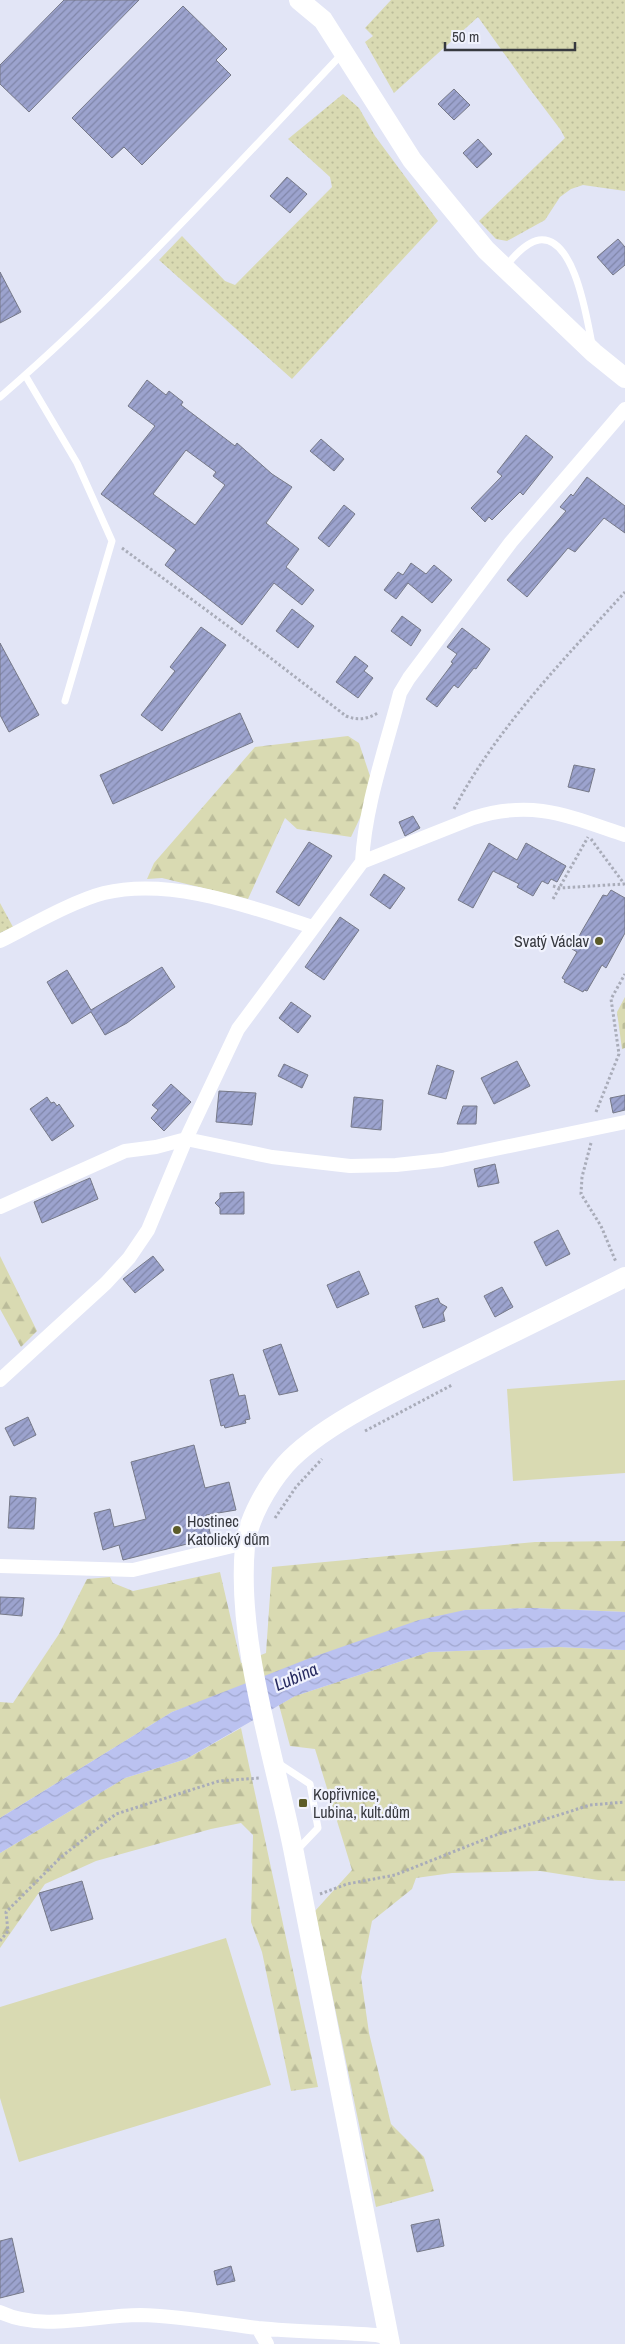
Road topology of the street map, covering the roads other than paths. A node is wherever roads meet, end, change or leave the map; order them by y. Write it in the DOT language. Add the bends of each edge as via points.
graph roads {
  1 [pos="299,0"];
  2 [pos="344,52"];
  3 [pos="504,268"];
  4 [pos="594,353"];
  5 [pos="25,376"];
  6 [pos="625,378"];
  7 [pos="0,397"];
  8 [pos="625,409"];
  9 [pos="65,701"];
  10 [pos="625,835"];
  11 [pos="362,862"];
  12 [pos="313,927"];
  13 [pos="0,941"];
  14 [pos="625,1122"];
  15 [pos="186,1139"];
  16 [pos="0,1206"];
  17 [pos="624,1277"];
  18 [pos="0,1380"];
  19 [pos="245,1543"];
  20 [pos="0,1566"];
  21 [pos="275,1762"];
  22 [pos="294,1853"];
  23 [pos="0,2312"];
  24 [pos="258,2328"];
  25 [pos="389,2341"];
  26 [pos="267,2344"];
  1 -- 2 [label="street" via="323,20"];
  2 -- 3 [label="street" via="412,160"];
  2 -- 5 [label="lane" via="145,262"];
  3 -- 4 [label="street"];
  3 -- 4 [label="lane" via="530,243 539,240 548,241 561,250 569,260 581,294"];
  4 -- 6 [label="street"];
  5 -- 7 [label="lane"];
  5 -- 9 [label="lane" via="77,463 112,541"];
  8 -- 11 [label="street" via="511,542 408,678 400,693 369,810"];
  10 -- 11 [label="street" via="590,830 550,811 527,808 490,812"];
  11 -- 12 [label="street"];
  12 -- 13 [label="street" via="204,894 122,891 79,903"];
  12 -- 15 [label="street" via="238,1029"];
  14 -- 15 [label="street" via="442,1160 396,1165 350,1166 272,1156"];
  15 -- 16 [label="street" via="125,1151"];
  15 -- 18 [label="street" via="148,1230 129,1258"];
  17 -- 19 [label="street" via="387,1395 323,1434 296,1454 276,1478 258,1509"];
  19 -- 20 [label="street" via="133,1570"];
  19 -- 21 [label="street" via="244,1598 254,1671"];
  21 -- 22 [label="street"];
  21 -- 22 [label="lane" via="310,1784 318,1828"];
  22 -- 25 [label="street"];
  23 -- 24 [label="street" via="51,2322 140,2315"];
  24 -- 25 [label="street" via="376,2334"];
  24 -- 26 [label="street"];
}
